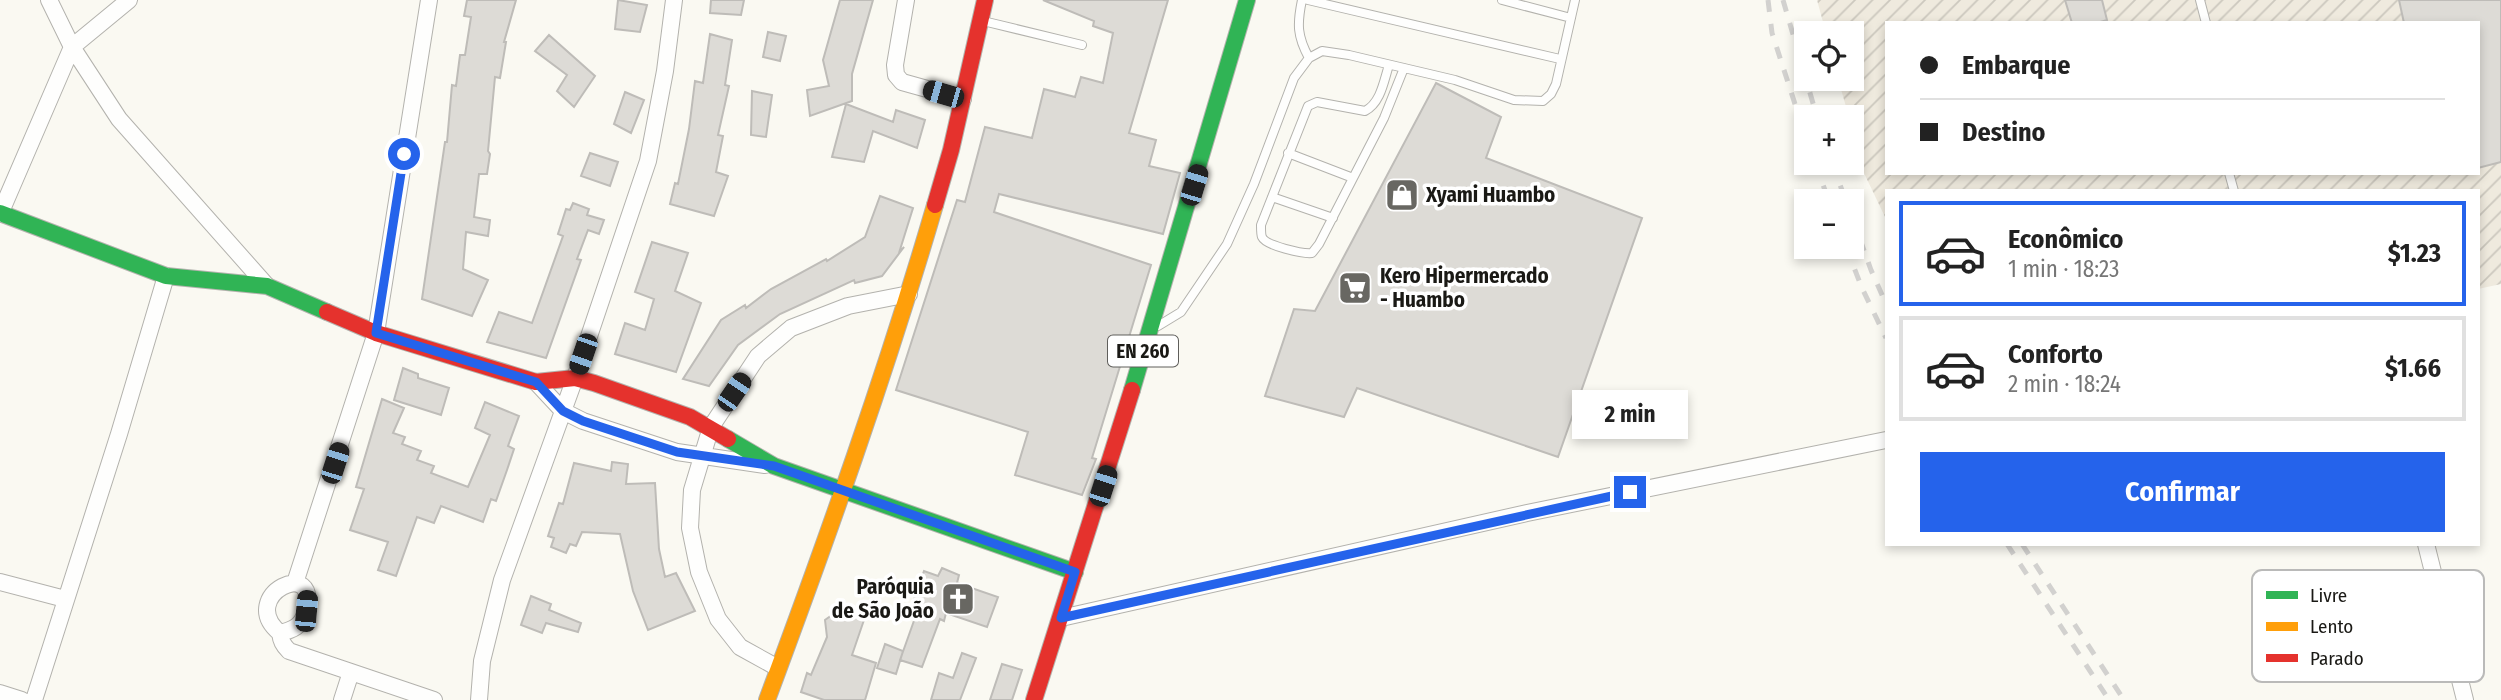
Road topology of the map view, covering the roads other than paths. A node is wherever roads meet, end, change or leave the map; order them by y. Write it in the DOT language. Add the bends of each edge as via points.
graph roads {
  1 [pos="49,0"];
  2 [pos="129,0"];
  3 [pos="429,0"];
  4 [pos="674,0"];
  5 [pos="906,0"];
  6 [pos="985,0"];
  7 [pos="1247,0"];
  8 [pos="1302,0"];
  9 [pos="1308,0"];
  10 [pos="1502,0"];
  11 [pos="1575,0"];
  12 [pos="2200,0"];
  13 [pos="1571,18"];
  14 [pos="980,20"];
  15 [pos="2205,21"];
  16 [pos="1082,46"];
  17 [pos="72,47"];
  18 [pos="1309,58"];
  19 [pos="1560,59"];
  20 [pos="1389,65"];
  21 [pos="1404,68"];
  22 [pos="963,99"];
  23 [pos="1288,153"];
  24 [pos="1353,178"];
  25 [pos="1272,197"];
  26 [pos="0,213"];
  27 [pos="1333,218"];
  28 [pos="166,276"];
  29 [pos="267,286"];
  30 [pos="909,294"];
  31 [pos="1149,331"];
  32 [pos="376,333"];
  33 [pos="575,378"];
  34 [pos="536,382"];
  35 [pos="563,411"];
  36 [pos="711,428"];
  37 [pos="1885,440"];
  38 [pos="702,456"];
  39 [pos="774,466"];
  40 [pos="844,492"];
  41 [pos="2426,546"];
  42 [pos="2432,570"];
  43 [pos="1075,572"];
  44 [pos="0,582"];
  45 [pos="295,583"];
  46 [pos="65,599"];
  47 [pos="1061,618"];
  48 [pos="280,633"];
  49 [pos="778,668"];
  50 [pos="351,672"];
  51 [pos="2460,682"];
  52 [pos="0,693"];
  53 [pos="22,700"];
  54 [pos="34,700"];
  55 [pos="342,700"];
  56 [pos="434,700"];
  57 [pos="478,700"];
  58 [pos="767,700"];
  59 [pos="1034,700"];
  60 [pos="2465,700"];
  1 -- 17 [label="street"];
  2 -- 17 [label="street"];
  3 -- 32 [label="street"];
  4 -- 33 [label="street" via="648,161"];
  5 -- 22 [label="street" via="897,75 902,82"];
  6 -- 14 [label="street"];
  7 -- 31 [label="street, EN 260"];
  8 -- 18 [label="lane" via="1300,41"];
  9 -- 19 [label="lane"];
  10 -- 13 [label="lane"];
  11 -- 13 [label="lane"];
  12 -- 15 [label="lane"];
  13 -- 19 [label="lane"];
  14 -- 16 [label="lane"];
  14 -- 22 [label="street"];
  17 -- 26 [label="street"];
  17 -- 29 [label="street" via="120,119"];
  18 -- 20 [label="lane" via="1322,51"];
  18 -- 31 [label="lane" via="1294,78 1227,244 1181,312"];
  19 -- 21 [label="lane" via="1556,84 1543,101 1514,100"];
  20 -- 21 [label="lane"];
  20 -- 23 [label="lane" via="1378,99 1366,111 1317,102 1308,106"];
  21 -- 24 [label="lane"];
  22 -- 30 [label="street"];
  23 -- 24 [label="lane"];
  23 -- 25 [label="lane"];
  24 -- 27 [label="lane"];
  25 -- 27 [label="lane"];
  25 -- 27 [label="lane" via="1261,225 1262,236 1303,254 1312,253"];
  26 -- 28 [label="street"];
  28 -- 29 [label="street"];
  28 -- 46 [label="street"];
  29 -- 32 [label="street"];
  30 -- 36 [label="street" via="848,306 791,328 758,356"];
  30 -- 40 [label="street"];
  31 -- 43 [label="street, EN 260"];
  32 -- 34 [label="street"];
  32 -- 45 [label="street"];
  33 -- 34 [label="street"];
  33 -- 35 [label="street"];
  33 -- 36 [label="street"];
  34 -- 35 [label="street"];
  35 -- 38 [label="street" via="677,452"];
  35 -- 57 [label="street" via="502,580 482,661"];
  36 -- 38 [label="street"];
  36 -- 39 [label="street"];
  37 -- 47 [label="street" via="1527,513"];
  38 -- 39 [label="street"];
  38 -- 49 [label="street" via="692,490 690,528 699,572 718,619 740,647"];
  39 -- 40 [label="street"];
  40 -- 43 [label="street"];
  40 -- 49 [label="street"];
  41 -- 42 [label="street"];
  43 -- 47 [label="street, EN 260"];
  44 -- 46 [label="street"];
  45 -- 48 [label="street" via="279,588 268,610 272,626"];
  45 -- 48 [label="street" via="307,597 306,611 302,623"];
  46 -- 54 [label="street"];
  47 -- 59 [label="street, EN 260"];
  48 -- 50 [label="street" via="289,651"];
  49 -- 58 [label="street"];
  50 -- 55 [label="street"];
  50 -- 56 [label="street"];
  51 -- 60 [label="street"];
  52 -- 53 [label="street"];
}
